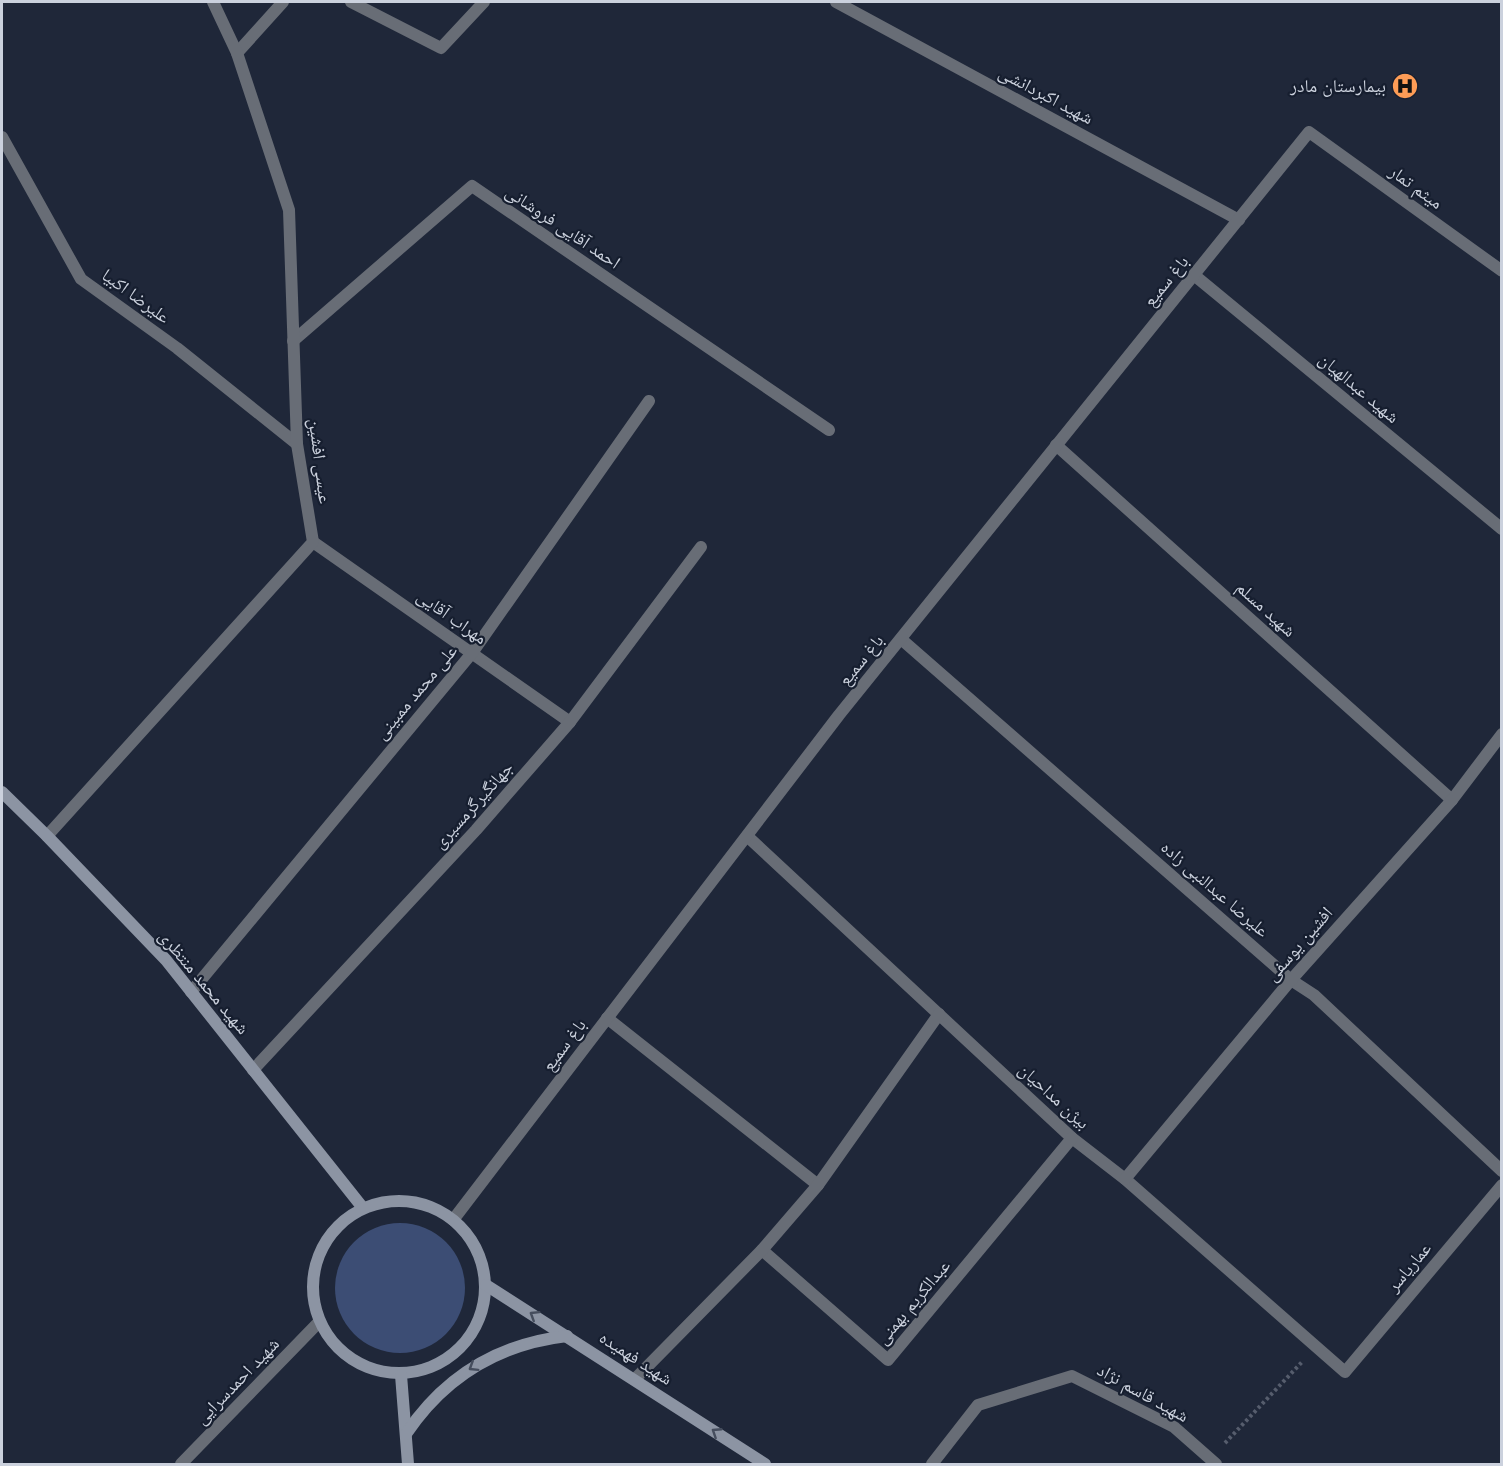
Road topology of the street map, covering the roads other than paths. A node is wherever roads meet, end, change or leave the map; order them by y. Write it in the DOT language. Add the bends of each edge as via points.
graph roads {
  1 [pos="213,2"];
  2 [pos="283,2"];
  3 [pos="351,2"];
  4 [pos="484,2"];
  5 [pos="836,2"];
  6 [pos="237,53"];
  7 [pos="1310,132"];
  8 [pos="2,137"];
  9 [pos="1239,219"];
  10 [pos="1502,271"];
  11 [pos="1194,275"];
  12 [pos="293,341"];
  13 [pos="649,401"];
  14 [pos="829,430"];
  15 [pos="297,444"];
  16 [pos="1056,445"];
  17 [pos="1502,529"];
  18 [pos="313,542"];
  19 [pos="701,547"];
  20 [pos="901,639"];
  21 [pos="472,653"];
  22 [pos="570,722"];
  23 [pos="1502,734"];
  24 [pos="2,792"];
  25 [pos="1452,800"];
  26 [pos="47,836"];
  27 [pos="747,836"];
  28 [pos="1291,980"];
  29 [pos="191,992"];
  30 [pos="939,1014"];
  31 [pos="607,1018"];
  32 [pos="253,1070"];
  33 [pos="1072,1138"];
  34 [pos="1502,1171"];
  35 [pos="1125,1179"];
  36 [pos="818,1185"];
  37 [pos="1502,1185"];
  38 [pos="363,1208"];
  39 [pos="453,1220"];
  40 [pos="762,1250"];
  41 [pos="486,1285"];
  42 [pos="318,1323"];
  43 [pos="567,1336"];
  44 [pos="1345,1371"];
  45 [pos="401,1375"];
  46 [pos="635,1379"];
  47 [pos="406,1434"];
  48 [pos="1213,1462"];
  49 [pos="181,1464"];
  50 [pos="408,1464"];
  51 [pos="765,1464"];
  52 [pos="932,1464"];
  1 -- 6 [label="street, عیسی افشین"];
  2 -- 6 [label="street"];
  3 -- 4 [label="street" via="441,48"];
  5 -- 9 [label="street, شهید اکبردانشی"];
  6 -- 12 [label="street, عیسی افشین" via="289,210"];
  7 -- 9 [label="street, باغ سمیع"];
  7 -- 10 [label="street, میثم تمار"];
  8 -- 15 [label="street, علیرضا اکبیا" via="81,279 177,348"];
  9 -- 11 [label="street, باغ سمیع"];
  11 -- 16 [label="street, باغ سمیع"];
  11 -- 17 [label="street, شهید عبدالهیان"];
  12 -- 14 [label="street, احمد آقایی فروشانی" via="472,186"];
  12 -- 15 [label="street, عیسی افشین"];
  13 -- 21 [label="street, علی محمد ممبینی"];
  15 -- 18 [label="street, عیسی افشین"];
  16 -- 20 [label="street, باغ سمیع"];
  16 -- 25 [label="street, شهید مسلم"];
  18 -- 21 [label="street, مهراب آقایی"];
  18 -- 26 [label="street"];
  19 -- 22 [label="street, جهانگیرگرمسیری"];
  20 -- 27 [label="street, باغ سمیع"];
  20 -- 28 [label="street, علیرضا عبدالنبی زاده"];
  21 -- 22 [label="street, مهراب آقایی"];
  21 -- 29 [label="street, علی محمد ممبینی"];
  22 -- 32 [label="street, جهانگیرگرمسیری" via="476,830"];
  23 -- 25 [label="street, افشین یوسفی"];
  24 -- 26 [label="main road, شهید محمد منتظری"];
  25 -- 28 [label="street, افشین یوسفی"];
  26 -- 29 [label="main road, شهید محمد منتظری" via="166,960"];
  27 -- 30 [label="street, بیژن مداحیان"];
  27 -- 31 [label="street, باغ سمیع"];
  28 -- 34 [label="street, علیرضا عبدالنبی زاده" via="1314,995"];
  28 -- 35 [label="street, افشین یوسفی"];
  29 -- 32 [label="main road, شهید محمد منتظری"];
  30 -- 33 [label="street, بیژن مداحیان"];
  30 -- 36 [label="street"];
  31 -- 36 [label="street"];
  31 -- 39 [label="street, باغ سمیع"];
  32 -- 38 [label="main road, شهید محمد منتظری"];
  33 -- 35 [label="street, بیژن مداحیان"];
  33 -- 40 [label="street, عبدالکریم بهمنی" via="888,1360"];
  35 -- 44 [label="street, بیژن مداحیان"];
  36 -- 40 [label="street"];
  37 -- 44 [label="street, عماریاسر"];
  38 -- 39 [label="main road" via="396,1200 430,1206"];
  38 -- 42 [label="main road" via="335,1227 317,1257 311,1290"];
  39 -- 41 [label="main road" via="479,1252"];
  40 -- 46 [label="street"];
  43 -- 41 [label="main road, شهید فهمیده, one-way"];
  41 -- 45 [label="main road" via="480,1319 462,1347 434,1367"];
  42 -- 45 [label="main road" via="338,1351 367,1369"];
  42 -- 49 [label="street, شهید احمدسرایی"];
  43 -- 46 [label="main road, شهید فهمیده"];
  43 -- 47 [label="main road, one-way" via="518,1346 471,1367 435,1396"];
  45 -- 47 [label="main road"];
  51 -- 46 [label="main road, شهید فهمیده, one-way"];
  47 -- 50 [label="main road"];
  48 -- 52 [label="street, شهید قاسم نژاد" via="1174,1427 1072,1376 978,1406"];
}
